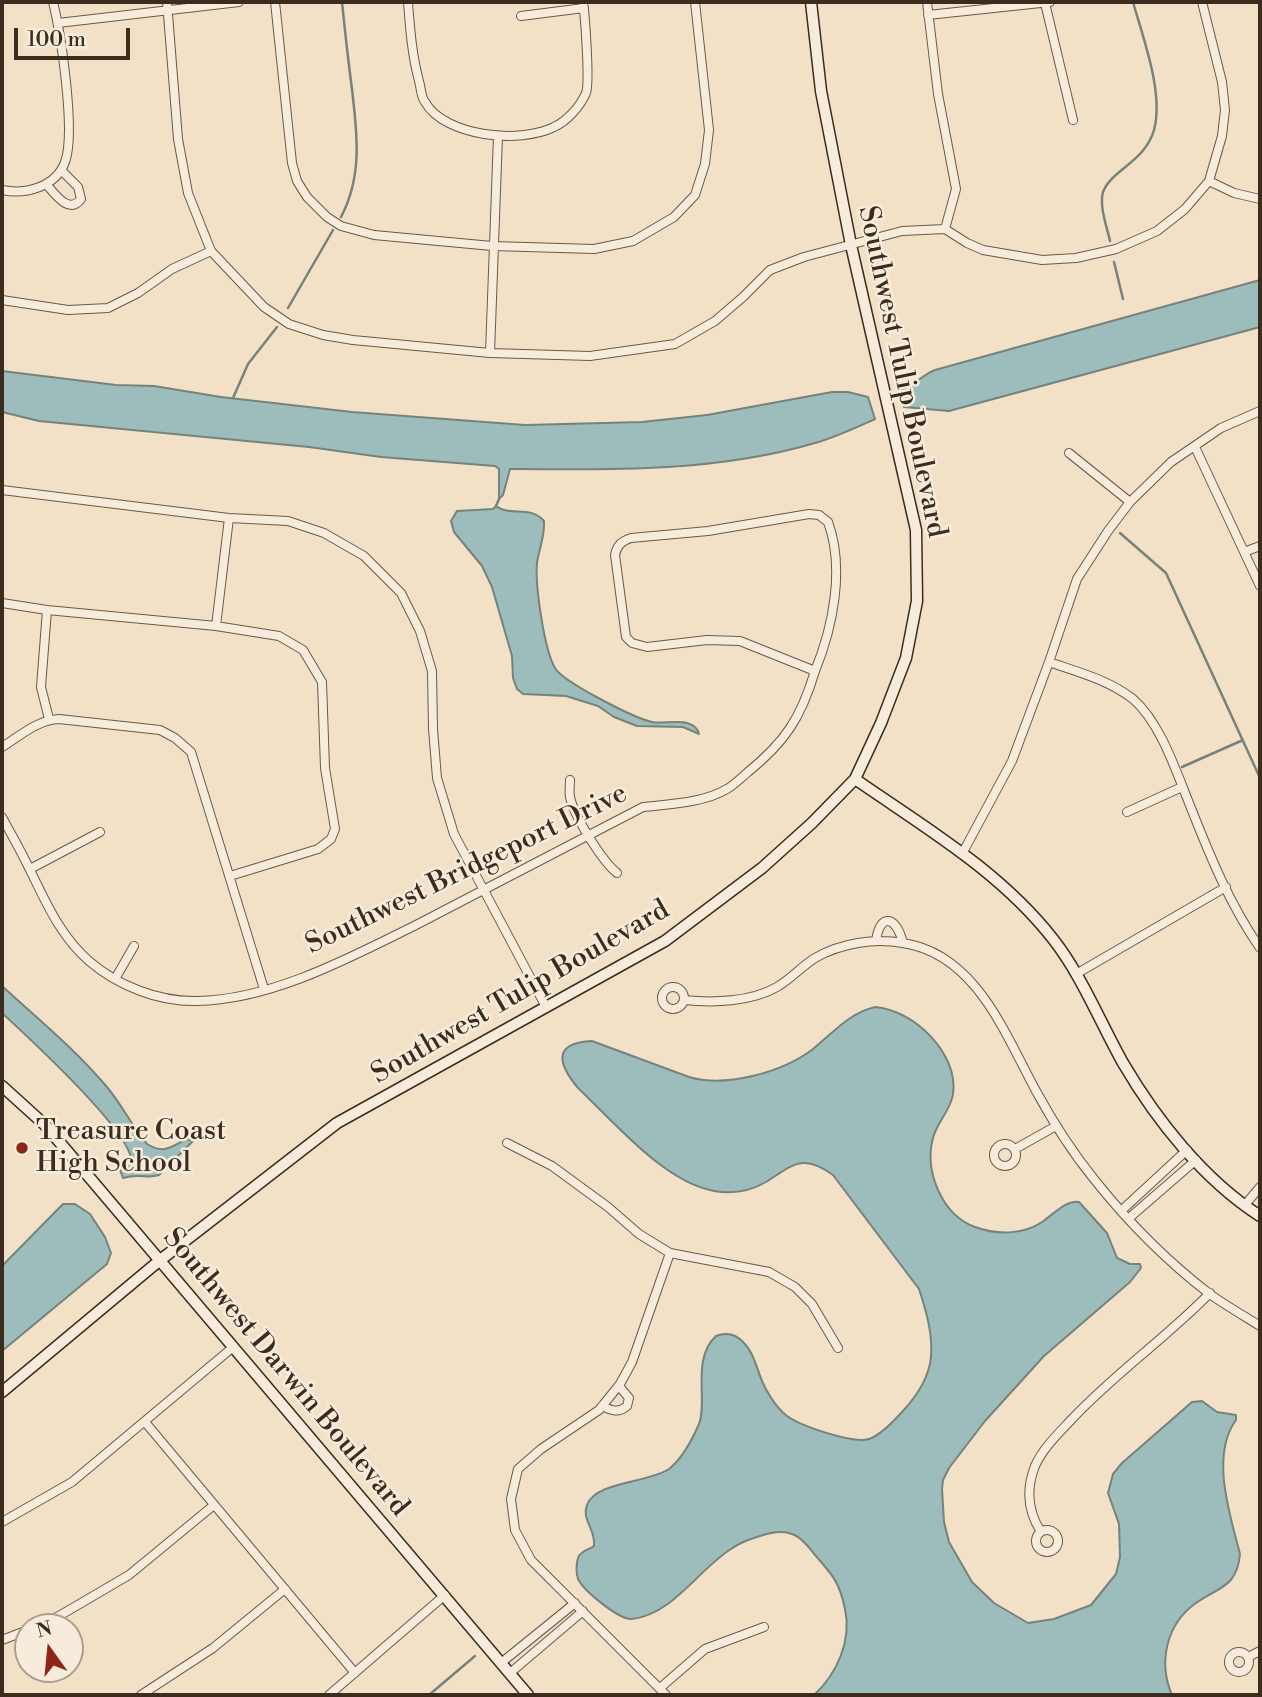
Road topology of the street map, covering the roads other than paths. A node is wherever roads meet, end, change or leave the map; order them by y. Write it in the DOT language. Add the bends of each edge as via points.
graph roads {
  1 [pos="53,2"];
  2 [pos="239,2"];
  3 [pos="275,2"];
  4 [pos="408,2"];
  5 [pos="695,2"];
  6 [pos="811,2"];
  7 [pos="927,2"];
  8 [pos="1048,2"];
  9 [pos="1202,2"];
  10 [pos="167,5"];
  11 [pos="584,5"];
  12 [pos="928,15"];
  13 [pos="521,16"];
  14 [pos="58,23"];
  15 [pos="1073,120"];
  16 [pos="498,136"];
  17 [pos="61,170"];
  18 [pos="1209,181"];
  19 [pos="46,184"];
  20 [pos="2,190"];
  21 [pos="1260,199"];
  22 [pos="946,229"];
  23 [pos="851,244"];
  24 [pos="492,246"];
  25 [pos="211,251"];
  26 [pos="2,300"];
  27 [pos="490,353"];
  28 [pos="1260,411"];
  29 [pos="1195,447"];
  30 [pos="1069,453"];
  31 [pos="2,490"];
  32 [pos="1130,502"];
  33 [pos="229,518"];
  34 [pos="1260,546"];
  35 [pos="1244,552"];
  36 [pos="1260,586"];
  37 [pos="2,603"];
  38 [pos="47,610"];
  39 [pos="216,626"];
  40 [pos="1049,662"];
  41 [pos="815,671"];
  42 [pos="49,719"];
  43 [pos="2,747"];
  44 [pos="855,779"];
  45 [pos="570,780"];
  46 [pos="1182,787"];
  47 [pos="1128,812"];
  48 [pos="2,817"];
  49 [pos="100,832"];
  50 [pos="588,835"];
  51 [pos="962,854"];
  52 [pos="30,869"];
  53 [pos="617,873"];
  54 [pos="230,876"];
  55 [pos="1226,887"];
  56 [pos="484,890"];
  57 [pos="876,941"];
  58 [pos="903,943"];
  59 [pos="134,946"];
  60 [pos="1260,948"];
  61 [pos="1076,974"];
  62 [pos="115,979"];
  63 [pos="264,989"];
  64 [pos="684,1000"];
  65 [pos="546,1007"];
  66 [pos="2,1086"];
  67 [pos="1056,1126"];
  68 [pos="507,1143"];
  69 [pos="1015,1149"];
  70 [pos="1187,1150"];
  71 [pos="1196,1160"];
  72 [pos="1260,1187"];
  73 [pos="1244,1206"];
  74 [pos="1121,1211"];
  75 [pos="1260,1216"];
  76 [pos="1128,1219"];
  77 [pos="670,1252"];
  78 [pos="159,1261"];
  79 [pos="1210,1293"];
  80 [pos="1260,1326"];
  81 [pos="232,1348"];
  82 [pos="838,1348"];
  83 [pos="619,1386"];
  84 [pos="2,1392"];
  85 [pos="602,1406"];
  86 [pos="145,1422"];
  87 [pos="214,1506"];
  88 [pos="2,1522"];
  89 [pos="1041,1532"];
  90 [pos="285,1589"];
  91 [pos="445,1595"];
  92 [pos="575,1603"];
  93 [pos="583,1611"];
  94 [pos="64,1613"];
  95 [pos="764,1627"];
  96 [pos="544,1629"];
  97 [pos="551,1637"];
  98 [pos="1260,1651"];
  99 [pos="1248,1657"];
  100 [pos="502,1663"];
  101 [pos="355,1673"];
  102 [pos="510,1673"];
  103 [pos="663,1692"];
  104 [pos="141,1695"];
  105 [pos="329,1695"];
  106 [pos="528,1695"];
  1 -- 14 [label="street"];
  2 -- 10 [label="street"];
  3 -- 24 [label="street" via="292,163 297,181 316,207 341,226 374,235"];
  4 -- 16 [label="street" via="412,52 424,102 442,120 470,132"];
  5 -- 24 [label="street" via="709,130 695,195 674,217 633,240 594,249"];
  6 -- 23 [label="street, Southwest Tulip Boulevard" via="821,91"];
  7 -- 12 [label="street"];
  8 -- 12 [label="street"];
  8 -- 15 [label="street"];
  9 -- 18 [label="street" via="1225,97 1223,136"];
  10 -- 14 [label="street"];
  10 -- 25 [label="street" via="178,139 188,193"];
  11 -- 13 [label="street"];
  11 -- 16 [label="street" via="587,90 577,110 553,128"];
  12 -- 22 [label="street" via="956,189"];
  14 -- 17 [label="street" via="69,144"];
  16 -- 24 [label="street"];
  17 -- 19 [label="street"];
  17 -- 19 [label="street" via="78,187 76,204 65,203"];
  18 -- 21 [label="street"];
  18 -- 22 [label="street" via="1185,209 1157,231 1116,249 1076,258 1042,260 983,250"];
  19 -- 20 [label="street" via="24,192"];
  22 -- 23 [label="street" via="902,231"];
  23 -- 27 [label="street" via="770,270 715,321 675,344 590,356"];
  23 -- 44 [label="street, Southwest Tulip Boulevard" via="916,530 917,589 906,658"];
  24 -- 27 [label="street"];
  25 -- 26 [label="street" via="108,308 68,310"];
  25 -- 27 [label="street" via="264,307 289,324 353,340"];
  28 -- 29 [label="street" via="1221,428"];
  29 -- 32 [label="street" via="1171,462"];
  29 -- 35 [label="street"];
  30 -- 32 [label="street"];
  31 -- 33 [label="street"];
  32 -- 40 [label="street" via="1077,579"];
  33 -- 39 [label="street"];
  33 -- 56 [label="street" via="288,521 324,533 364,556 401,593 420,631 432,671 437,778 454,834"];
  34 -- 35 [label="street"];
  35 -- 36 [label="street"];
  37 -- 38 [label="street"];
  38 -- 39 [label="street"];
  38 -- 42 [label="street" via="41,687"];
  39 -- 54 [label="street" via="279,636 303,650 316,671 322,682 325,768 335,829 318,849"];
  40 -- 46 [label="street" via="1098,679 1133,700 1152,722"];
  40 -- 51 [label="street" via="1012,761"];
  41 -- 41 [label="street, Southwest Bridgeport Drive" via="740,640 647,647 632,643 625,632 615,555 619,545 631,538 809,514 822,517 831,531 835,582 828,630"];
  41 -- 50 [label="street, Southwest Bridgeport Drive" via="791,729 727,790 693,801 643,807"];
  42 -- 43 [label="street"];
  42 -- 54 [label="street" via="160,730 175,738 191,752"];
  44 -- 51 [label="street"];
  44 -- 65 [label="street, Southwest Tulip Boulevard" via="762,868 665,941"];
  45 -- 50 [label="street" via="570,797"];
  46 -- 47 [label="street"];
  46 -- 55 [label="street"];
  48 -- 52 [label="street, Southwest Bridgeport Drive"];
  49 -- 52 [label="street"];
  50 -- 53 [label="street" via="605,864"];
  50 -- 56 [label="street, Southwest Bridgeport Drive"];
  51 -- 61 [label="street" via="998,880 1035,918"];
  52 -- 62 [label="street, Southwest Bridgeport Drive" via="70,942"];
  54 -- 63 [label="street"];
  55 -- 60 [label="street"];
  55 -- 61 [label="street"];
  56 -- 63 [label="street, Southwest Bridgeport Drive" via="354,956"];
  56 -- 65 [label="street"];
  57 -- 58 [label="street"];
  57 -- 58 [label="street" via="877,929 889,921 899,928"];
  57 -- 64 [label="street" via="831,950 777,987 753,997"];
  58 -- 67 [label="street" via="941,956 979,992"];
  59 -- 62 [label="street"];
  61 -- 70 [label="street" via="1151,1108"];
  62 -- 63 [label="street, Southwest Bridgeport Drive" via="159,997 194,1002"];
  65 -- 78 [label="street, Southwest Tulip Boulevard" via="337,1123"];
  66 -- 78 [label="street, Southwest Darwin Boulevard" via="45,1125"];
  67 -- 69 [label="street"];
  67 -- 74 [label="street"];
  68 -- 77 [label="street" via="552,1166 639,1234"];
  70 -- 71 [label="street"];
  70 -- 74 [label="street"];
  71 -- 73 [label="street"];
  71 -- 76 [label="street"];
  72 -- 73 [label="street"];
  73 -- 75 [label="street"];
  74 -- 76 [label="street"];
  76 -- 79 [label="street"];
  77 -- 82 [label="street" via="769,1272 812,1304"];
  77 -- 83 [label="street" via="632,1362"];
  78 -- 81 [label="street, Southwest Darwin Boulevard"];
  78 -- 84 [label="street, Southwest Tulip Boulevard"];
  79 -- 80 [label="street"];
  79 -- 89 [label="street" via="1085,1406 1042,1452 1029,1490 1032,1517"];
  81 -- 86 [label="street"];
  81 -- 91 [label="street, Southwest Darwin Boulevard"];
  83 -- 85 [label="street"];
  83 -- 85 [label="street" via="629,1398 627,1406 614,1411"];
  85 -- 92 [label="street" via="518,1469 511,1499 515,1530 531,1560"];
  86 -- 87 [label="street"];
  86 -- 88 [label="street" via="72,1482"];
  87 -- 90 [label="street"];
  87 -- 94 [label="street" via="129,1575"];
  90 -- 101 [label="street"];
  90 -- 104 [label="street"];
  91 -- 100 [label="street, Southwest Darwin Boulevard"];
  91 -- 101 [label="street"];
  92 -- 93 [label="street"];
  92 -- 96 [label="street"];
  93 -- 97 [label="street"];
  93 -- 103 [label="street"];
  95 -- 103 [label="street" via="705,1649"];
  96 -- 97 [label="street"];
  96 -- 100 [label="street"];
  97 -- 102 [label="street"];
  98 -- 99 [label="street"];
  100 -- 102 [label="street, Southwest Darwin Boulevard"];
  101 -- 105 [label="street"];
  102 -- 106 [label="street, Southwest Darwin Boulevard"];
}
